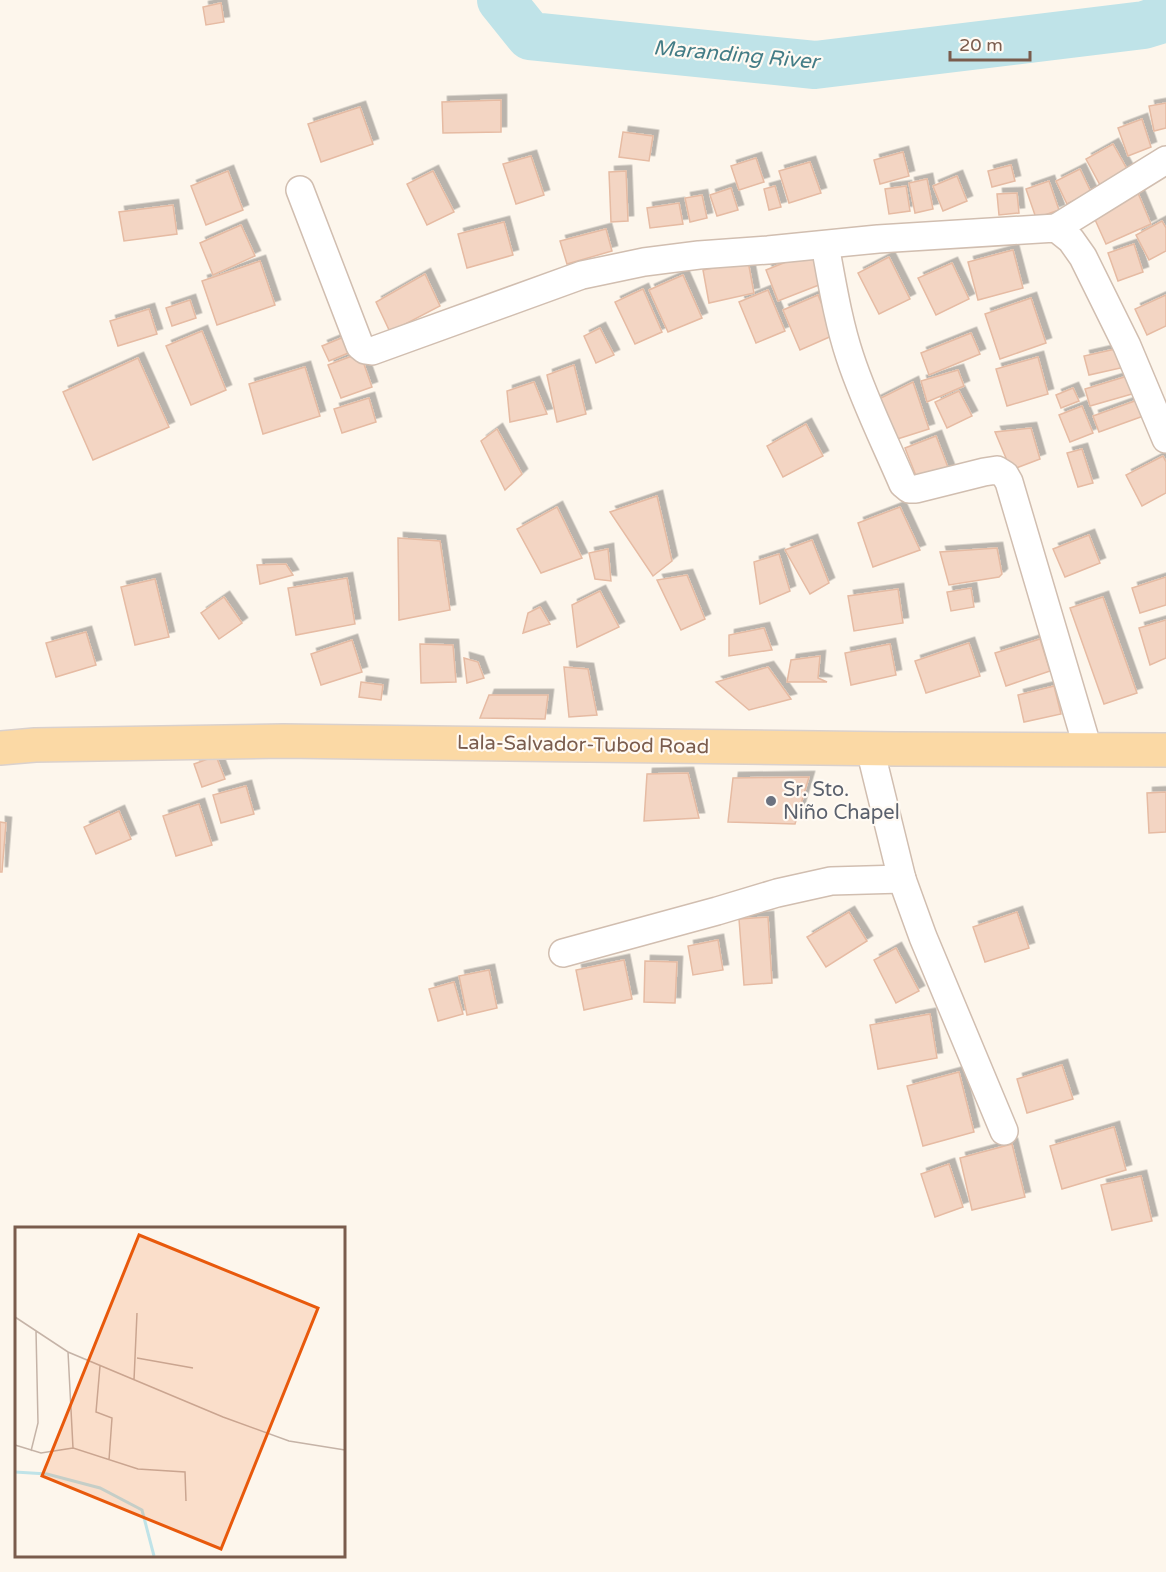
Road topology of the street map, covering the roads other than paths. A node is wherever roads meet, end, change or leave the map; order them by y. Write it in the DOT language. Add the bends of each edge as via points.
graph roads {
  1 [pos="1166,160"];
  2 [pos="300,190"];
  3 [pos="1056,228"];
  4 [pos="825,244"];
  5 [pos="1166,439"];
  6 [pos="0,748"];
  7 [pos="870,749"];
  8 [pos="1088,749"];
  9 [pos="1166,750"];
  10 [pos="902,879"];
  11 [pos="563,953"];
  12 [pos="1004,1131"];
  1 -- 3 [label="street"];
  2 -- 4 [label="street" via="360,346 372,351 582,275 644,262"];
  3 -- 4 [label="street"];
  3 -- 5 [label="street" via="1083,257 1127,346"];
  4 -- 8 [label="street" via="850,356 903,484 916,489 996,470 1009,482"];
  6 -- 7 [label="main road, Lala-Salvador-Tubod Road" via="283,741"];
  7 -- 8 [label="main road, Lala-Salvador-Tubod Road"];
  7 -- 10 [label="street"];
  8 -- 9 [label="main road, Lala-Salvador-Tubod Road"];
  10 -- 11 [label="street" via="831,881"];
  10 -- 12 [label="street"];
}
